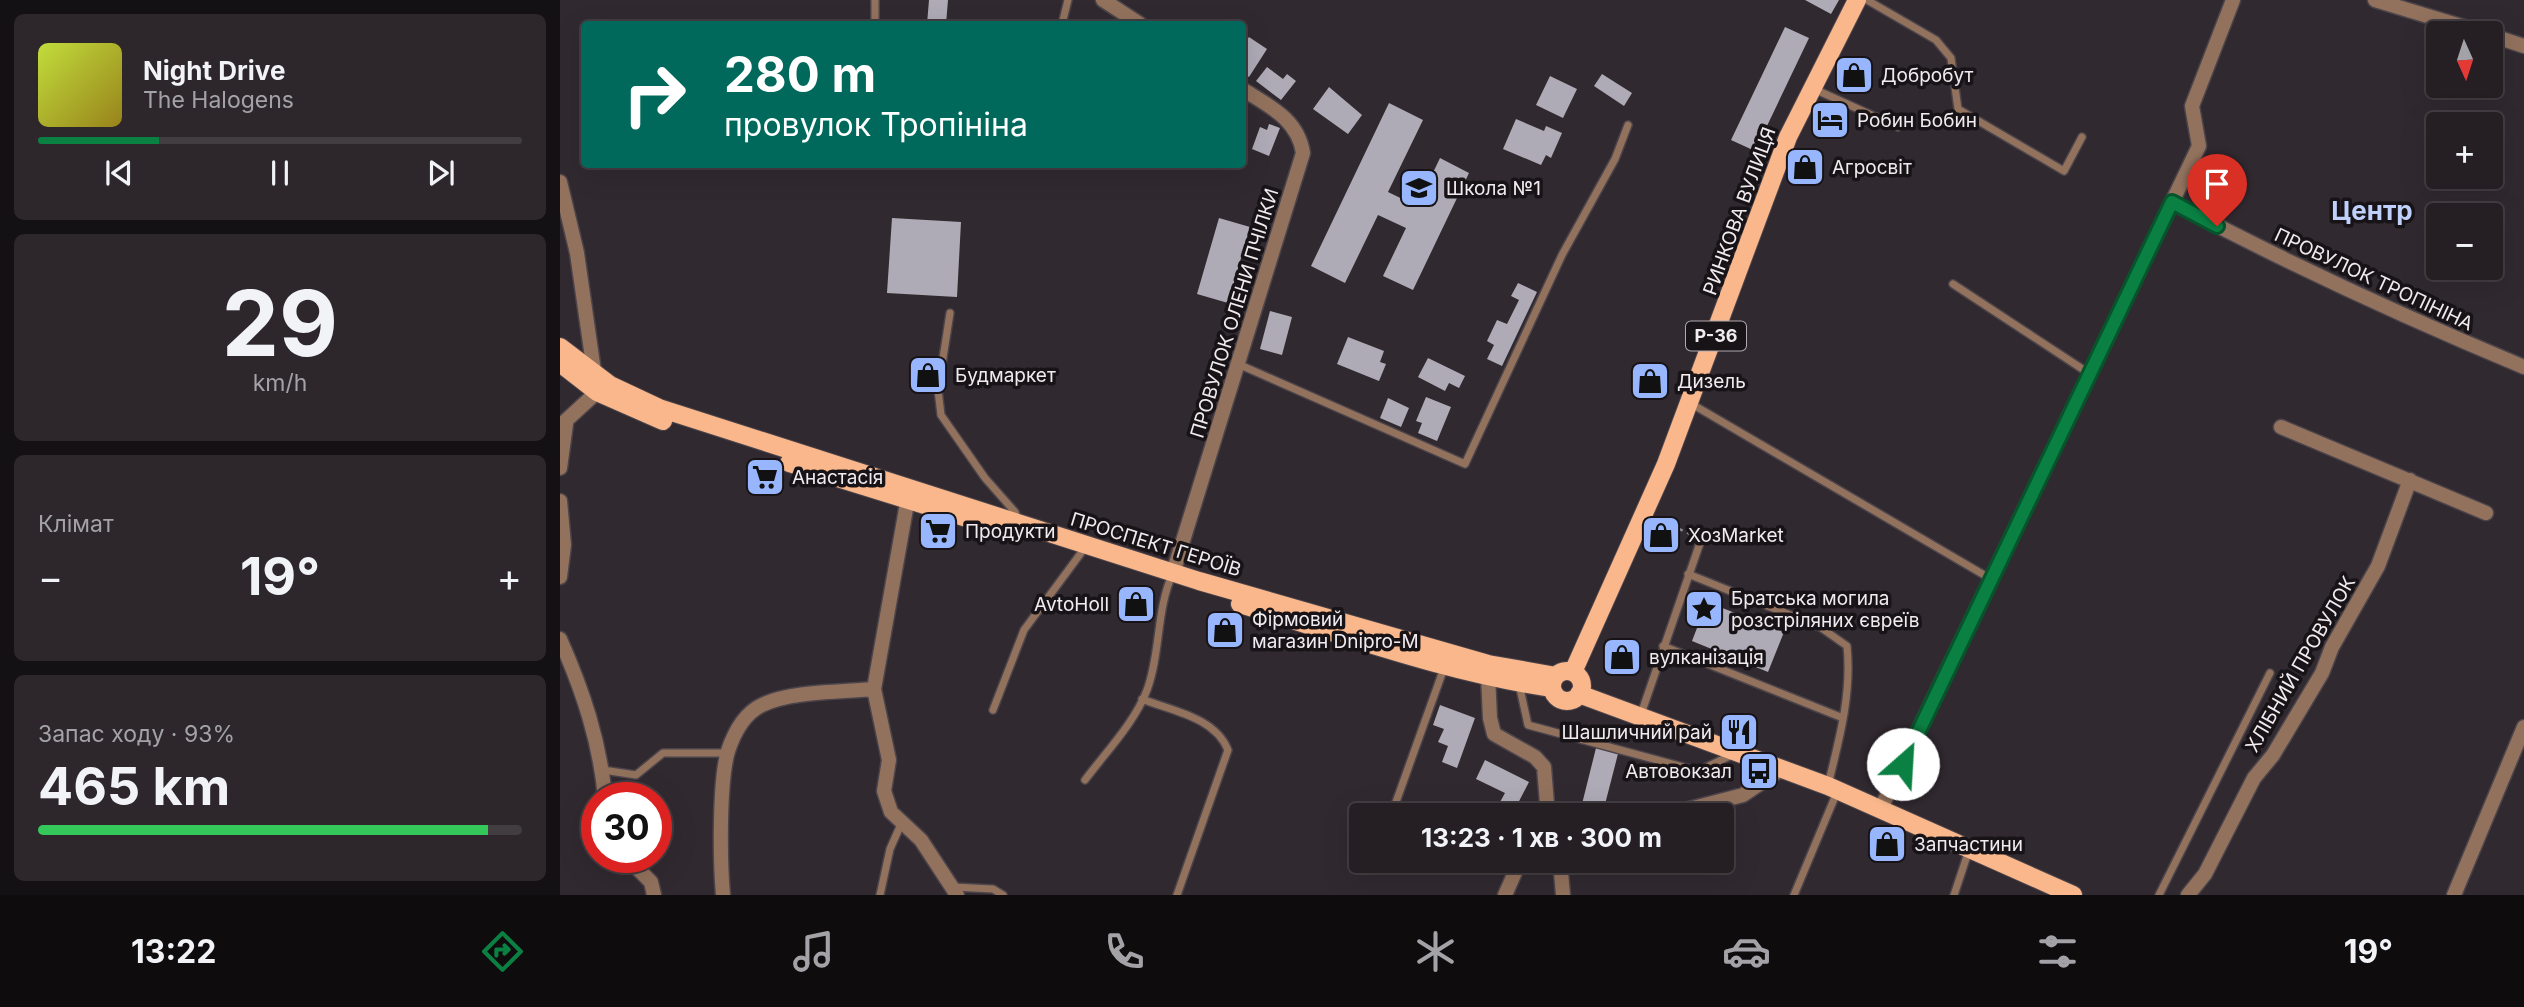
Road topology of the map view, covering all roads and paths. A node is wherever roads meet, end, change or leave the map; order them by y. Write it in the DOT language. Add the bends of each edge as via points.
graph roads {
  1 [pos="875,0"];
  2 [pos="1068,0"];
  3 [pos="1103,0"];
  4 [pos="1857,0"];
  5 [pos="1867,0"];
  6 [pos="2232,0"];
  7 [pos="2375,0"];
  8 [pos="875,21"];
  9 [pos="1063,21"];
  10 [pos="1135,21"];
  11 [pos="2444,21"];
  12 [pos="2503,39"];
  13 [pos="2524,46"];
  14 [pos="1812,88"];
  15 [pos="1246,92"];
  16 [pos="1628,125"];
  17 [pos="1898,127"];
  18 [pos="2081,137"];
  19 [pos="560,182"];
  20 [pos="2172,202"];
  21 [pos="1953,284"];
  22 [pos="950,313"];
  23 [pos="560,347"];
  24 [pos="560,363"];
  25 [pos="1238,364"];
  26 [pos="2524,368"];
  27 [pos="592,372"];
  28 [pos="2090,375"];
  29 [pos="597,393"];
  30 [pos="1690,403"];
  31 [pos="563,425"];
  32 [pos="2281,426"];
  33 [pos="560,468"];
  34 [pos="2410,480"];
  35 [pos="909,494"];
  36 [pos="560,501"];
  37 [pos="2486,513"];
  38 [pos="1658,519"];
  39 [pos="1023,530"];
  40 [pos="1701,540"];
  41 [pos="1081,553"];
  42 [pos="1688,574"];
  43 [pos="560,577"];
  44 [pos="1171,578"];
  45 [pos="1991,580"];
  46 [pos="560,639"];
  47 [pos="1663,646"];
  48 [pos="1445,665"];
  49 [pos="2270,673"];
  50 [pos="1488,675"];
  51 [pos="1561,679"];
  52 [pos="1519,684"];
  53 [pos="874,689"];
  54 [pos="1579,694"];
  55 [pos="1142,699"];
  56 [pos="993,710"];
  57 [pos="1640,716"];
  58 [pos="1843,718"];
  59 [pos="2524,727"];
  60 [pos="1739,751"];
  61 [pos="727,753"];
  62 [pos="1783,768"];
  63 [pos="603,770"];
  64 [pos="1085,780"];
  65 [pos="604,782"];
  66 [pos="1833,788"];
  67 [pos="1396,803"];
  68 [pos="1545,803"];
  69 [pos="1712,803"];
  70 [pos="1881,810"];
  71 [pos="902,822"];
  72 [pos="1969,849"];
  73 [pos="643,873"];
  74 [pos="1515,873"];
  75 [pos="1561,873"];
  76 [pos="955,891"];
  77 [pos="654,895"];
  78 [pos="723,895"];
  79 [pos="880,895"];
  80 [pos="1003,895"];
  81 [pos="1177,895"];
  82 [pos="1505,895"];
  83 [pos="1563,895"];
  84 [pos="1794,895"];
  85 [pos="1954,895"];
  86 [pos="2073,895"];
  87 [pos="2159,895"];
  88 [pos="2188,895"];
  89 [pos="2455,895"];
  1 -- 8 [label="lane"];
  2 -- 9 [label="lane"];
  3 -- 10 [label="street"];
  4 -- 14 [label="main road, РИНКОВА ВУЛИЦЯ / Р-36"];
  5 -- 18 [label="lane" via="1936,40 1951,58 1958,109 2064,171"];
  6 -- 20 [label="street" via="2192,106 2199,146"];
  7 -- 11 [label="street"];
  12 -- 13 [label="street"];
  14 -- 17 [label="lane"];
  14 -- 30 [label="main road, РИНКОВА ВУЛИЦЯ / Р-36" via="1788,137"];
  15 -- 25 [label="street, ПРОВУЛОК ОЛЕНИ ПЧІЛКИ" via="1294,127 1303,153"];
  16 -- 25 [label="lane" via="1465,464"];
  19 -- 27 [label="street" via="578,253"];
  20 -- 26 [label="street, ПРОВУЛОК ТРОПІНІНА" via="2390,312"];
  20 -- 28 [label="street"];
  21 -- 28 [label="lane"];
  22 -- 39 [label="lane" via="938,390 941,415"];
  23 -- 27 [label="main road, ПРОСПЕКТ ГЕРОЇВ"];
  24 -- 29 [label="main road, ПРОСПЕКТ ГЕРОЇВ"];
  25 -- 44 [label="street, ПРОВУЛОК ОЛЕНИ ПЧІЛКИ"];
  27 -- 29 [label="street"];
  27 -- 35 [label="main road, ПРОСПЕКТ ГЕРОЇВ" via="659,408"];
  28 -- 45 [label="street"];
  29 -- 31 [label="street"];
  29 -- 35 [label="main road, ПРОСПЕКТ ГЕРОЇВ" via="697,433"];
  30 -- 45 [label="lane"];
  30 -- 51 [label="main road, РИНКОВА ВУЛИЦЯ / Р-36" via="1667,464"];
  31 -- 33 [label="street"];
  32 -- 34 [label="street"];
  34 -- 37 [label="street"];
  34 -- 88 [label="street, ХЛІБНИЙ ПРОВУЛОК" via="2378,566 2322,673 2254,778 2204,874"];
  35 -- 39 [label="main road, ПРОСПЕКТ ГЕРОЇВ"];
  35 -- 53 [label="street"];
  36 -- 43 [label="street" via="564,545"];
  38 -- 40 [label="path"];
  39 -- 41 [label="main road, ПРОСПЕКТ ГЕРОЇВ"];
  39 -- 44 [label="main road, ПРОСПЕКТ ГЕРОЇВ"];
  40 -- 42 [label="lane"];
  41 -- 44 [label="main road, ПРОСПЕКТ ГЕРОЇВ"];
  41 -- 56 [label="lane" via="1024,630"];
  42 -- 47 [label="lane"];
  42 -- 58 [label="lane" via="1820,627 1847,646"];
  44 -- 48 [label="main road, ПРОСПЕКТ ГЕРОЇВ"];
  44 -- 51 [label="main road, ПРОСПЕКТ ГЕРОЇВ" via="1488,664"];
  44 -- 55 [label="lane"];
  45 -- 70 [label="street"];
  46 -- 63 [label="street" via="584,694"];
  47 -- 57 [label="lane"];
  47 -- 58 [label="lane"];
  48 -- 50 [label="main road, ПРОСПЕКТ ГЕРОЇВ"];
  48 -- 67 [label="lane"];
  49 -- 87 [label="lane"];
  50 -- 52 [label="main road, ПРОСПЕКТ ГЕРОЇВ"];
  50 -- 68 [label="street" via="1494,734 1544,767"];
  51 -- 52 [label="main road, ПРОСПЕКТ ГЕРОЇВ"];
  51 -- 54 [label="main road" via="1582,683"];
  51 -- 54 [label="main road" via="1556,696 1564,701"];
  52 -- 60 [label="lane" via="1528,725 1698,771"];
  53 -- 61 [label="street" via="763,704 748,715"];
  53 -- 71 [label="street" via="890,760 884,790 891,811"];
  54 -- 57 [label="main road"];
  55 -- 64 [label="lane"];
  55 -- 81 [label="lane" via="1207,724 1223,737 1228,750"];
  57 -- 60 [label="main road"];
  58 -- 66 [label="lane"];
  59 -- 89 [label="street"];
  60 -- 62 [label="main road"];
  61 -- 63 [label="lane" via="663,753 636,775"];
  61 -- 78 [label="street"];
  62 -- 66 [label="main road"];
  62 -- 69 [label="street" via="1743,795"];
  63 -- 65 [label="street"];
  66 -- 70 [label="main road"];
  66 -- 84 [label="lane"];
  70 -- 72 [label="main road"];
  71 -- 76 [label="street" via="921,840"];
  71 -- 79 [label="lane" via="890,849"];
  72 -- 85 [label="lane"];
  72 -- 86 [label="main road"];
  73 -- 77 [label="street" via="651,881"];
  74 -- 82 [label="street"];
  75 -- 83 [label="street"];
  76 -- 80 [label="lane" via="993,889"];
}
